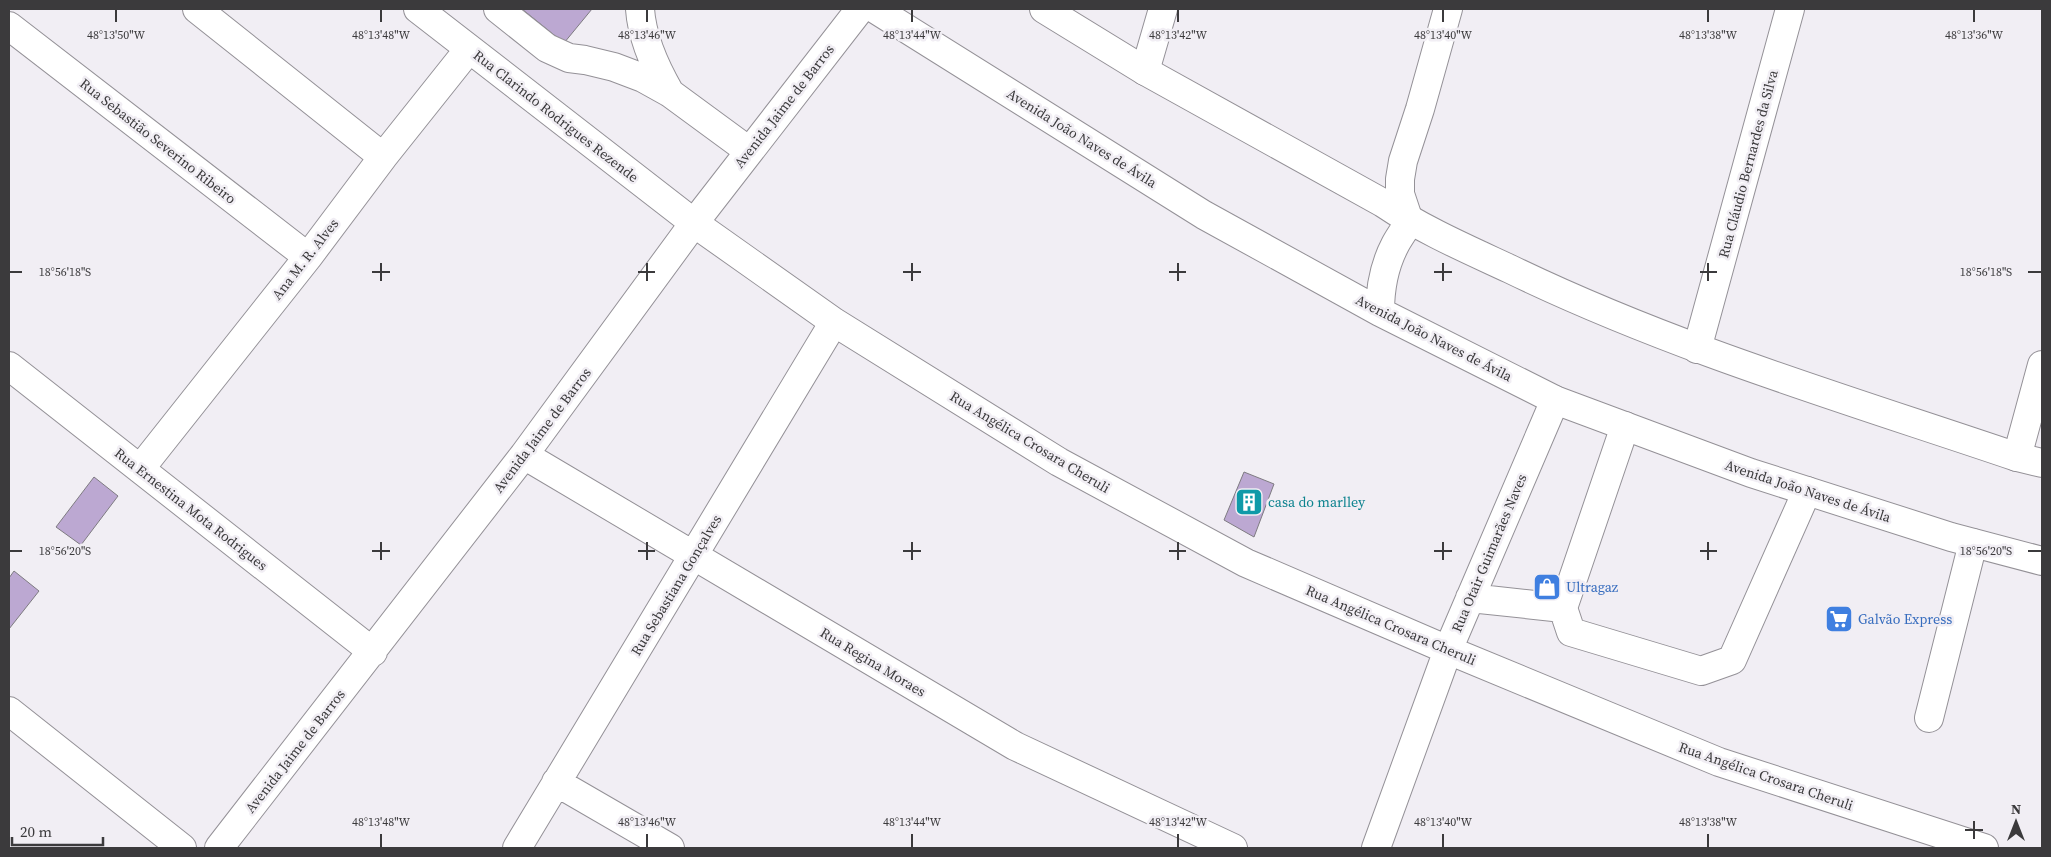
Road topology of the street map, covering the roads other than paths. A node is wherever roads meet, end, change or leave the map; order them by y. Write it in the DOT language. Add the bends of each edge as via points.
graph roads {
  1 [pos="197,9"];
  2 [pos="418,9"];
  3 [pos="498,9"];
  4 [pos="640,9"];
  5 [pos="860,9"];
  6 [pos="875,9"];
  7 [pos="1044,9"];
  8 [pos="1163,9"];
  9 [pos="1448,9"];
  10 [pos="1790,9"];
  11 [pos="9,26"];
  12 [pos="469,49"];
  13 [pos="1145,71"];
  14 [pos="670,93"];
  15 [pos="749,151"];
  16 [pos="383,157"];
  17 [pos="1409,221"];
  18 [pos="694,224"];
  19 [pos="308,257"];
  20 [pos="1380,312"];
  21 [pos="834,322"];
  22 [pos="1697,349"];
  23 [pos="2042,365"];
  24 [pos="9,366"];
  25 [pos="1555,400"];
  26 [pos="1625,426"];
  27 [pos="524,456"];
  28 [pos="2030,460"];
  29 [pos="140,469"];
  30 [pos="1808,491"];
  31 [pos="1973,543"];
  32 [pos="694,556"];
  33 [pos="2042,561"];
  34 [pos="1470,598"];
  35 [pos="1563,608"];
  36 [pos="1448,650"];
  37 [pos="373,652"];
  38 [pos="9,711"];
  39 [pos="1929,718"];
  40 [pos="556,782"];
  41 [pos="182,848"];
  42 [pos="219,848"];
  43 [pos="517,848"];
  44 [pos="670,848"];
  45 [pos="1233,848"];
  46 [pos="1376,848"];
  47 [pos="1984,848"];
  1 -- 16 [label="street"];
  2 -- 12 [label="street, Rua Clarindo Rodrigues Rezende"];
  3 -- 14 [label="street" via="547,48 569,58 614,67"];
  4 -- 14 [label="street" via="657,71"];
  5 -- 15 [label="street, Avenida Jaime de Barros"];
  6 -- 20 [label="street, Avenida João Naves de Ávila" via="1204,215"];
  7 -- 13 [label="street"];
  8 -- 13 [label="street"];
  9 -- 17 [label="street" via="1403,161 1400,194"];
  10 -- 22 [label="street, Rua Cláudio Bernardes da Silva"];
  11 -- 19 [label="street, Rua Sebastião Severino Ribeiro"];
  12 -- 16 [label="street, Ana M. R. Alves"];
  12 -- 18 [label="street, Rua Clarindo Rodrigues Rezende"];
  13 -- 17 [label="street" via="1383,203"];
  14 -- 15 [label="street"];
  15 -- 18 [label="street, Avenida Jaime de Barros"];
  16 -- 19 [label="street, Ana M. R. Alves"];
  17 -- 20 [label="street" via="1387,264"];
  17 -- 22 [label="street" via="1566,296"];
  18 -- 21 [label="street, Rua Clarindo Rodrigues Rezende"];
  18 -- 27 [label="street, Avenida Jaime de Barros"];
  19 -- 29 [label="street, Ana M. R. Alves"];
  20 -- 25 [label="street, Avenida João Naves de Ávila"];
  21 -- 32 [label="street, Rua Sebastiana Gonçalves"];
  21 -- 36 [label="street, Rua Angélica Crosara Cheruli" via="1059,462 1229,554"];
  22 -- 28 [label="street"];
  23 -- 28 [label="street"];
  24 -- 29 [label="street, Rua Ernestina Mota Rodrigues"];
  25 -- 26 [label="street, Avenida João Naves de Ávila"];
  25 -- 34 [label="street, Rua Otair Guimarães Naves"];
  26 -- 30 [label="street, Avenida João Naves de Ávila"];
  26 -- 35 [label="street"];
  27 -- 32 [label="street, Rua Regina Moraes"];
  27 -- 37 [label="street, Avenida Jaime de Barros"];
  29 -- 37 [label="street, Rua Ernestina Mota Rodrigues"];
  30 -- 31 [label="street, Avenida João Naves de Ávila"];
  30 -- 35 [label="street" via="1732,660 1701,671 1571,632"];
  31 -- 33 [label="street, Avenida João Naves de Ávila"];
  31 -- 39 [label="street"];
  32 -- 40 [label="street, Rua Sebastiana Gonçalves"];
  32 -- 45 [label="street, Rua Regina Moraes" via="1015,746"];
  34 -- 35 [label="street"];
  34 -- 36 [label="street, Rua Otair Guimarães Naves"];
  36 -- 46 [label="street, Rua Otair Guimarães Naves"];
  36 -- 47 [label="street, Rua Angélica Crosara Cheruli" via="1719,762"];
  37 -- 42 [label="street, Avenida Jaime de Barros"];
  38 -- 41 [label="street"];
  40 -- 43 [label="street, Rua Sebastiana Gonçalves"];
  40 -- 44 [label="street"];
}
